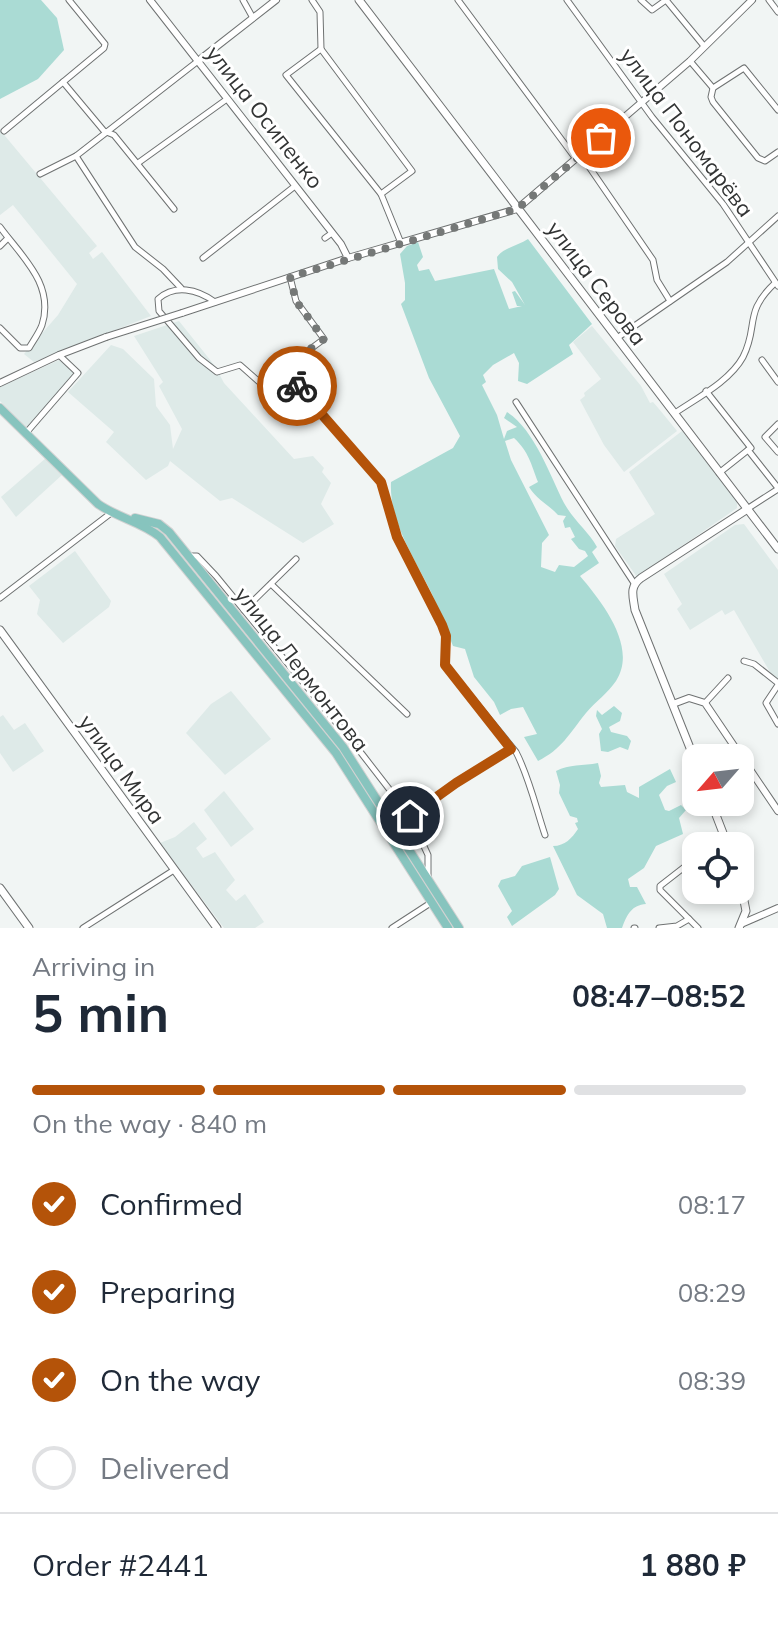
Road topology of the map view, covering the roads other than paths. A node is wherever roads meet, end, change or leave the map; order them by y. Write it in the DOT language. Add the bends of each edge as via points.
graph roads {
  1 [pos="69,0"];
  2 [pos="150,0"];
  3 [pos="243,0"];
  4 [pos="276,0"];
  5 [pos="312,0"];
  6 [pos="359,0"];
  7 [pos="458,0"];
  8 [pos="567,0"];
  9 [pos="641,0"];
  10 [pos="666,0"];
  11 [pos="752,0"];
  12 [pos="769,0"];
  13 [pos="778,12"];
  14 [pos="253,18"];
  15 [pos="704,46"];
  16 [pos="321,49"];
  17 [pos="198,61"];
  18 [pos="690,61"];
  19 [pos="63,82"];
  20 [pos="713,88"];
  21 [pos="227,99"];
  22 [pos="642,103"];
  23 [pos="778,110"];
  24 [pos="4,131"];
  25 [pos="109,132"];
  26 [pos="778,152"];
  27 [pos="76,156"];
  28 [pos="578,157"];
  29 [pos="138,163"];
  30 [pos="40,174"];
  31 [pos="295,186"];
  32 [pos="381,194"];
  33 [pos="174,209"];
  34 [pos="517,209"];
  35 [pos="778,216"];
  36 [pos="0,227"];
  37 [pos="332,233"];
  38 [pos="8,238"];
  39 [pos="325,238"];
  40 [pos="751,242"];
  41 [pos="401,243"];
  42 [pos="0,246"];
  43 [pos="203,258"];
  44 [pos="348,258"];
  45 [pos="290,277"];
  46 [pos="777,284"];
  47 [pos="182,289"];
  48 [pos="670,301"];
  49 [pos="215,302"];
  50 [pos="0,328"];
  51 [pos="617,338"];
  52 [pos="59,355"];
  53 [pos="762,360"];
  54 [pos="284,377"];
  55 [pos="778,382"];
  56 [pos="0,383"];
  57 [pos="706,391"];
  58 [pos="516,402"];
  59 [pos="0,408"];
  60 [pos="674,414"];
  61 [pos="778,424"];
  62 [pos="26,433"];
  63 [pos="748,450"];
  64 [pos="778,452"];
  65 [pos="719,473"];
  66 [pos="778,488"];
  67 [pos="746,510"];
  68 [pos="111,513"];
  69 [pos="164,534"];
  70 [pos="778,549"];
  71 [pos="189,557"];
  72 [pos="296,559"];
  73 [pos="634,583"];
  74 [pos="271,584"];
  75 [pos="0,598"];
  76 [pos="244,610"];
  77 [pos="0,630"];
  78 [pos="744,661"];
  79 [pos="728,678"];
  80 [pos="778,684"];
  81 [pos="705,703"];
  82 [pos="673,704"];
  83 [pos="407,714"];
  84 [pos="778,724"];
  85 [pos="689,744"];
  86 [pos="511,749"];
  87 [pos="778,811"];
  88 [pos="410,816"];
  89 [pos="545,835"];
  90 [pos="682,869"];
  91 [pos="174,870"];
  92 [pos="428,879"];
  93 [pos="0,888"];
  94 [pos="436,900"];
  95 [pos="747,904"];
  96 [pos="778,908"];
  97 [pos="689,919"];
  98 [pos="740,926"];
  99 [pos="29,928"];
  100 [pos="83,928"];
  101 [pos="217,928"];
  102 [pos="392,928"];
  103 [pos="448,928"];
  104 [pos="459,928"];
  105 [pos="659,928"];
  106 [pos="698,928"];
  1 -- 19 [label="street" via="105,44"];
  2 -- 17 [label="street, улица Осипенко"];
  3 -- 14 [label="street"];
  4 -- 14 [label="street"];
  5 -- 16 [label="street" via="320,12"];
  6 -- 34 [label="main road, улица Серова"];
  7 -- 28 [label="street"];
  8 -- 22 [label="street, улица Пономарёва"];
  9 -- 10 [label="street" via="652,10"];
  10 -- 15 [label="street"];
  11 -- 15 [label="street"];
  12 -- 13 [label="street"];
  14 -- 17 [label="street"];
  15 -- 18 [label="street"];
  16 -- 32 [label="street" via="412,171"];
  16 -- 32 [label="street" via="286,75"];
  17 -- 21 [label="street, улица Осипенко"];
  17 -- 25 [label="street"];
  18 -- 20 [label="street"];
  18 -- 22 [label="street"];
  19 -- 24 [label="street"];
  19 -- 25 [label="street"];
  20 -- 23 [label="street" via="744,68"];
  20 -- 26 [label="street" via="713,102 758,158 765,161"];
  21 -- 29 [label="street"];
  21 -- 31 [label="street, улица Осипенко"];
  22 -- 28 [label="street"];
  22 -- 40 [label="street, улица Пономарёва"];
  25 -- 27 [label="street"];
  25 -- 29 [label="street"];
  27 -- 30 [label="street"];
  27 -- 47 [label="street" via="135,247"];
  28 -- 34 [label="street"];
  28 -- 48 [label="street" via="653,260"];
  29 -- 33 [label="street"];
  31 -- 37 [label="street, улица Осипенко"];
  31 -- 43 [label="street"];
  32 -- 41 [label="street"];
  34 -- 41 [label="street"];
  34 -- 51 [label="main road, улица Серова"];
  35 -- 40 [label="street"];
  36 -- 38 [label="street"];
  37 -- 39 [label="street"];
  37 -- 44 [label="street, улица Осипенко"];
  38 -- 42 [label="street"];
  38 -- 50 [label="street" via="42,286 42,324 26,350"];
  40 -- 46 [label="street, улица Пономарёва"];
  40 -- 48 [label="street"];
  41 -- 44 [label="street"];
  44 -- 45 [label="street"];
  45 -- 49 [label="street"];
  45 -- 54 [label="street" via="296,301 324,339 286,367"];
  46 -- 57 [label="street" via="763,294 752,315 745,355"];
  47 -- 49 [label="street"];
  47 -- 54 [label="street" via="170,290 157,305 199,358 217,372 240,365 266,388"];
  48 -- 51 [label="street"];
  49 -- 52 [label="street, bridge"];
  51 -- 60 [label="main road, улица Серова"];
  52 -- 56 [label="street"];
  52 -- 62 [label="street" via="78,373"];
  53 -- 55 [label="street"];
  54 -- 86 [label="street" via="381,482 397,537 446,636 445,665"];
  57 -- 60 [label="street"];
  57 -- 63 [label="street"];
  58 -- 73 [label="street"];
  59 -- 62 [label="main road, улица Лермонтова"];
  60 -- 65 [label="main road, улица Серова"];
  61 -- 64 [label="street" via="765,437"];
  62 -- 68 [label="main road, улица Лермонтова"];
  63 -- 65 [label="street"];
  63 -- 66 [label="street"];
  65 -- 67 [label="main road, улица Серова"];
  66 -- 67 [label="street"];
  67 -- 70 [label="main road, улица Серова"];
  67 -- 73 [label="main road"];
  68 -- 69 [label="main road, улица Лермонтова" via="159,524"];
  68 -- 75 [label="street"];
  69 -- 71 [label="main road, улица Лермонтова"];
  69 -- 94 [label="main road, улица Лермонтова" via="330,745"];
  71 -- 76 [label="street" via="202,560"];
  71 -- 92 [label="main road, улица Лермонтова" via="343,747"];
  72 -- 74 [label="street"];
  73 -- 82 [label="main road" via="635,610"];
  74 -- 76 [label="street"];
  74 -- 83 [label="street"];
  76 -- 88 [label="street"];
  77 -- 91 [label="main road, улица Мира"];
  78 -- 80 [label="street"];
  79 -- 81 [label="street"];
  80 -- 84 [label="street" via="766,703"];
  81 -- 82 [label="street" via="689,698"];
  81 -- 87 [label="street"];
  82 -- 85 [label="main road"];
  86 -- 88 [label="street"];
  86 -- 89 [label="street" via="525,769"];
  88 -- 92 [label="street" via="428,855"];
  90 -- 97 [label="street" via="660,890"];
  91 -- 100 [label="street"];
  91 -- 101 [label="main road, улица Мира"];
  92 -- 94 [label="main road, улица Лермонтова"];
  93 -- 99 [label="main road"];
  94 -- 102 [label="street"];
  94 -- 103 [label="main road, улица Лермонтова"];
  94 -- 104 [label="main road, улица Лермонтова"];
  95 -- 98 [label="main road"];
  96 -- 98 [label="street"];
  97 -- 105 [label="street"];
  97 -- 106 [label="street"];
}
